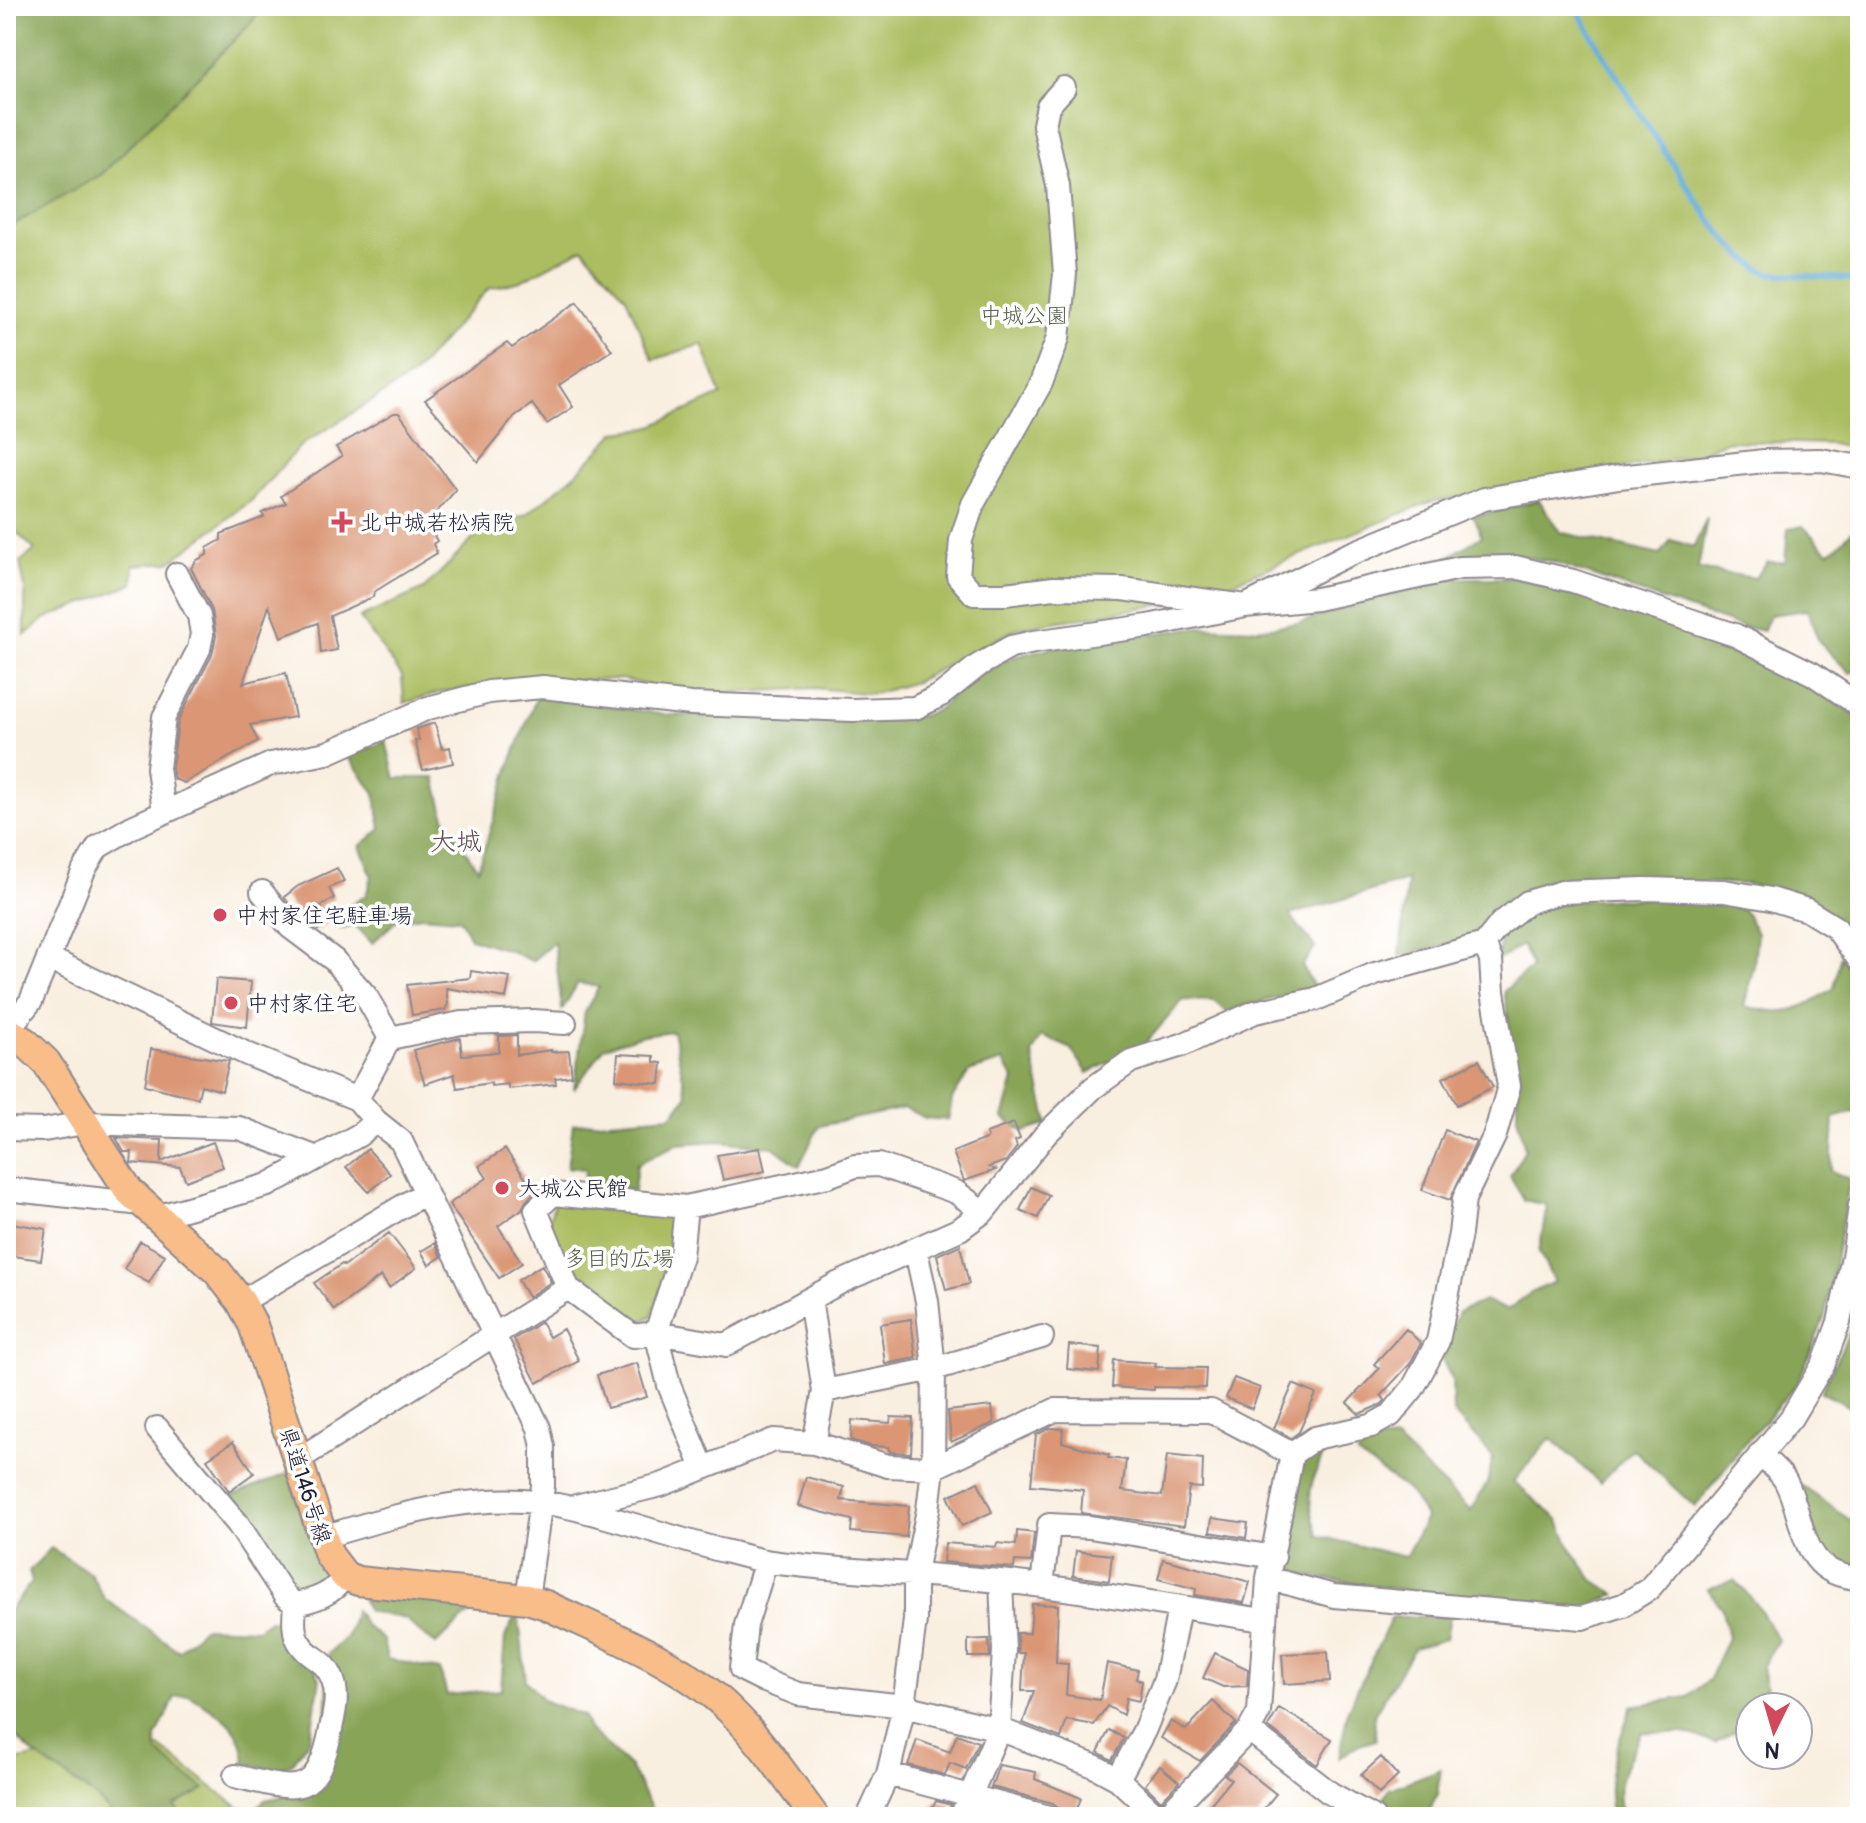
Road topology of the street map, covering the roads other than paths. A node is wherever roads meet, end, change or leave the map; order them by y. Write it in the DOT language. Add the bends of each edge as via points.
graph roads {
  1 [pos="1064,88"];
  2 [pos="1860,467"];
  3 [pos="177,574"];
  4 [pos="1245,606"];
  5 [pos="1860,706"];
  6 [pos="164,812"];
  7 [pos="262,892"];
  8 [pos="1484,944"];
  9 [pos="48,958"];
  10 [pos="1860,961"];
  11 [pos="565,1023"];
  12 [pos="6,1028"];
  13 [pos="390,1038"];
  14 [pos="357,1099"];
  15 [pos="376,1121"];
  16 [pos="84,1123"];
  17 [pos="6,1129"];
  18 [pos="317,1158"];
  19 [pos="6,1189"];
  20 [pos="425,1193"];
  21 [pos="1860,1205"];
  22 [pos="686,1207"];
  23 [pos="149,1210"];
  24 [pos="983,1212"];
  25 [pos="916,1251"];
  26 [pos="568,1288"];
  27 [pos="810,1299"];
  28 [pos="241,1302"];
  29 [pos="656,1333"];
  30 [pos="494,1335"];
  31 [pos="1042,1337"];
  32 [pos="934,1369"];
  33 [pos="824,1391"];
  34 [pos="157,1428"];
  35 [pos="814,1443"];
  36 [pos="1292,1454"];
  37 [pos="1760,1454"];
  38 [pos="299,1459"];
  39 [pos="703,1468"];
  40 [pos="933,1468"];
  41 [pos="538,1502"];
  42 [pos="571,1507"];
  43 [pos="323,1537"];
  44 [pos="766,1561"];
  45 [pos="1271,1567"];
  46 [pos="915,1572"];
  47 [pos="345,1576"];
  48 [pos="1860,1578"];
  49 [pos="1001,1581"];
  50 [pos="1042,1586"];
  51 [pos="527,1599"];
  52 [pos="295,1604"];
  53 [pos="1179,1608"];
  54 [pos="1264,1620"];
  55 [pos="904,1706"];
  56 [pos="999,1729"];
  57 [pos="1249,1730"];
  58 [pos="888,1774"];
  59 [pos="235,1776"];
  60 [pos="1118,1779"];
  61 [pos="970,1796"];
  62 [pos="815,1817"];
  63 [pos="868,1817"];
  64 [pos="961,1817"];
  65 [pos="1049,1817"];
  66 [pos="1158,1817"];
  67 [pos="1165,1817"];
  68 [pos="1373,1817"];
  1 -- 4 [label="street" via="1048,106 1044,125 1058,186 1065,274 1058,338 1041,383 973,504 961,540 958,576 974,594 1122,589"];
  2 -- 4 [label="street" via="1821,460 1764,461 1484,499 1343,557"];
  3 -- 6 [label="street" via="199,616 202,634 164,717 158,768"];
  4 -- 5 [label="street" via="1317,599 1460,568 1515,567 1735,635 1813,674"];
  4 -- 6 [label="street" via="1011,647 915,708 691,704 543,687 489,692 428,708 327,753 271,764"];
  6 -- 9 [label="street" via="98,847"];
  7 -- 13 [label="street" via="290,927 334,960 366,996"];
  8 -- 10 [label="street" via="1528,902 1562,892 1724,891 1807,910 1836,928"];
  8 -- 24 [label="street" via="1375,974 1316,999 1255,1012 1131,1061 1093,1088 1046,1134"];
  8 -- 36 [label="street" via="1491,960 1509,1086 1495,1135 1464,1199 1438,1341 1413,1388 1391,1415 1371,1426 1315,1438"];
  9 -- 12 [label="street" via="31,1001"];
  9 -- 14 [label="street" via="247,1054"];
  11 -- 13 [label="street" via="461,1023"];
  12 -- 16 [label="main road, 県道146号線" via="46,1062"];
  13 -- 14 [label="street"];
  14 -- 15 [label="street"];
  15 -- 18 [label="street"];
  15 -- 20 [label="street" via="401,1141"];
  16 -- 17 [label="street"];
  16 -- 18 [label="street" via="239,1128"];
  16 -- 23 [label="main road, 県道146号線" via="117,1174"];
  18 -- 23 [label="street" via="268,1185"];
  19 -- 23 [label="street"];
  20 -- 28 [label="street"];
  20 -- 30 [label="street"];
  21 -- 37 [label="street" via="1839,1322 1824,1363 1791,1418"];
  22 -- 24 [label="street" via="855,1166 879,1165 956,1192"];
  22 -- 26 [label="street" via="553,1194 536,1210"];
  22 -- 29 [label="street" via="681,1256"];
  23 -- 28 [label="main road, 県道146号線" via="217,1271"];
  24 -- 25 [label="street"];
  25 -- 27 [label="street"];
  25 -- 32 [label="street"];
  26 -- 29 [label="street" via="633,1336"];
  26 -- 30 [label="street"];
  27 -- 29 [label="street" via="726,1345"];
  27 -- 33 [label="street"];
  28 -- 38 [label="main road, 県道146号線"];
  29 -- 39 [label="street" via="669,1385"];
  30 -- 38 [label="street"];
  30 -- 41 [label="street" via="539,1428 543,1486"];
  31 -- 32 [label="street"];
  32 -- 33 [label="street"];
  32 -- 40 [label="street"];
  33 -- 35 [label="street"];
  34 -- 52 [label="street" via="238,1524"];
  35 -- 39 [label="street" via="774,1440"];
  35 -- 40 [label="street" via="888,1466"];
  36 -- 40 [label="street" via="1211,1411 1055,1410"];
  36 -- 45 [label="street"];
  37 -- 45 [label="street" via="1649,1589 1623,1605 1582,1618 1334,1596"];
  37 -- 48 [label="street" via="1785,1480 1807,1548 1829,1570"];
  38 -- 43 [label="main road, 県道146号線"];
  39 -- 42 [label="street" via="661,1485"];
  40 -- 46 [label="street"];
  41 -- 42 [label="street"];
  41 -- 43 [label="street" via="468,1501 408,1511"];
  41 -- 51 [label="street"];
  42 -- 44 [label="street"];
  43 -- 47 [label="main road, 県道146号線"];
  44 -- 46 [label="street" via="868,1573"];
  44 -- 55 [label="street" via="746,1625 741,1669 798,1694"];
  45 -- 50 [label="street" via="1117,1531 1049,1525"];
  45 -- 54 [label="street"];
  46 -- 49 [label="street"];
  46 -- 55 [label="street"];
  47 -- 51 [label="main road" via="372,1584"];
  47 -- 52 [label="street" via="329,1594"];
  49 -- 50 [label="street"];
  49 -- 56 [label="street"];
  50 -- 53 [label="street"];
  51 -- 62 [label="main road" via="646,1654 704,1689 738,1718"];
  52 -- 59 [label="street" via="294,1631 301,1647 321,1660 335,1685 337,1701 325,1760 315,1777 284,1788"];
  53 -- 54 [label="street"];
  53 -- 60 [label="street" via="1165,1680"];
  54 -- 57 [label="street" via="1259,1712"];
  55 -- 56 [label="street"];
  55 -- 58 [label="street"];
  56 -- 60 [label="street"];
  56 -- 61 [label="street"];
  57 -- 67 [label="street"];
  57 -- 68 [label="street" via="1330,1793"];
  58 -- 61 [label="street"];
  58 -- 63 [label="street"];
  60 -- 66 [label="street"];
  61 -- 64 [label="street"];
  61 -- 65 [label="street"];
}
